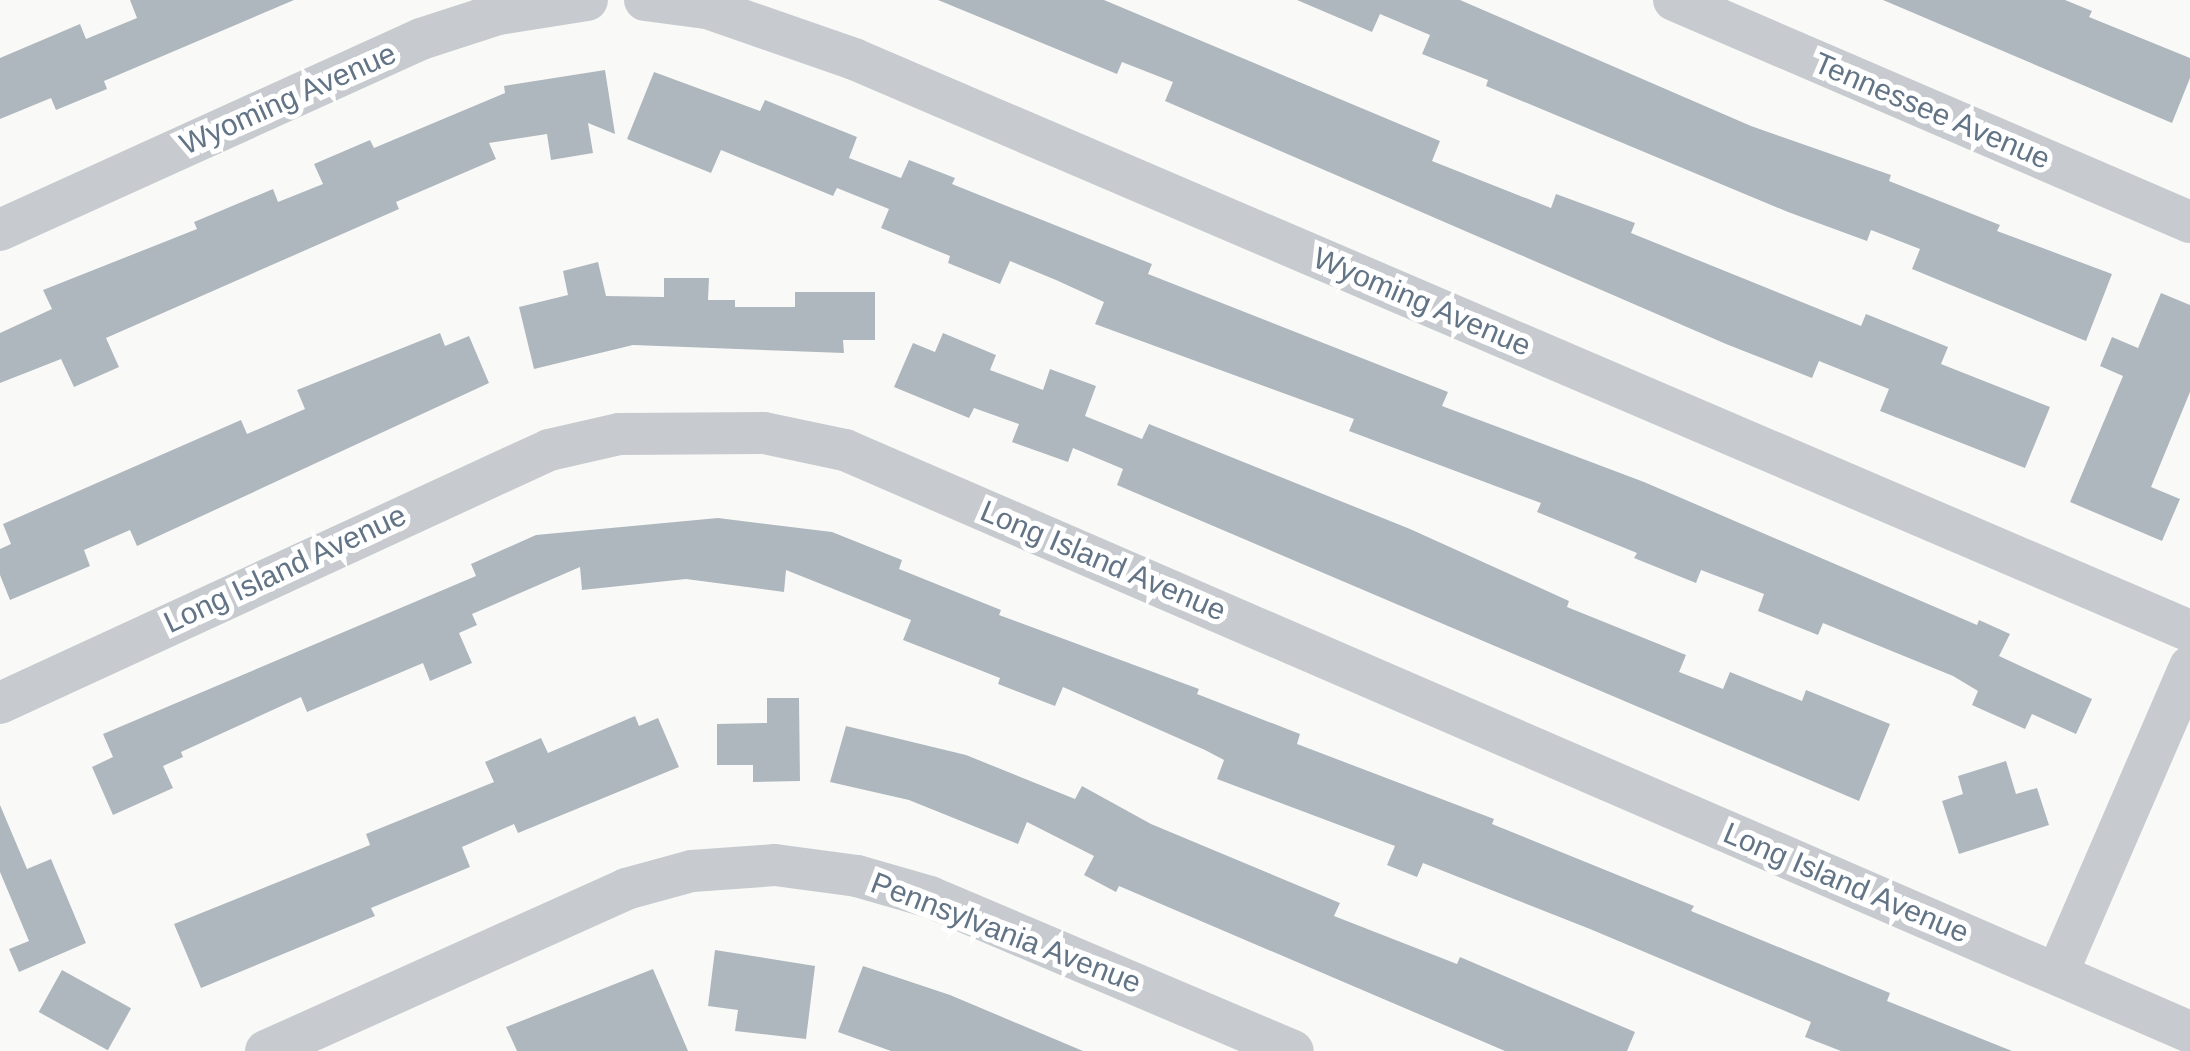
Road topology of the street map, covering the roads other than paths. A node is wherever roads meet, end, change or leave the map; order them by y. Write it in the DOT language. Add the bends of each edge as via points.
graph roads {
  1 [pos="587,0"];
  2 [pos="645,0"];
  3 [pos="1674,0"];
  4 [pos="2190,222"];
  5 [pos="0,230"];
  6 [pos="2190,631"];
  7 [pos="2190,667"];
  8 [pos="0,703"];
  9 [pos="2057,974"];
  10 [pos="2190,1032"];
  11 [pos="266,1051"];
  12 [pos="1293,1051"];
  1 -- 5 [label="street, Wyoming Avenue" via="498,14 422,39"];
  2 -- 6 [label="street, Wyoming Avenue" via="706,8 854,59"];
  3 -- 4 [label="street, Tennessee Avenue"];
  7 -- 9 [label="street"];
  8 -- 9 [label="street, Long Island Avenue" via="549,450 619,434 764,432 845,450"];
  9 -- 10 [label="street, Long Island Avenue"];
  11 -- 12 [label="street, Pennsylvania Avenue" via="626,889 692,871 776,866 858,876 930,897"];
}
